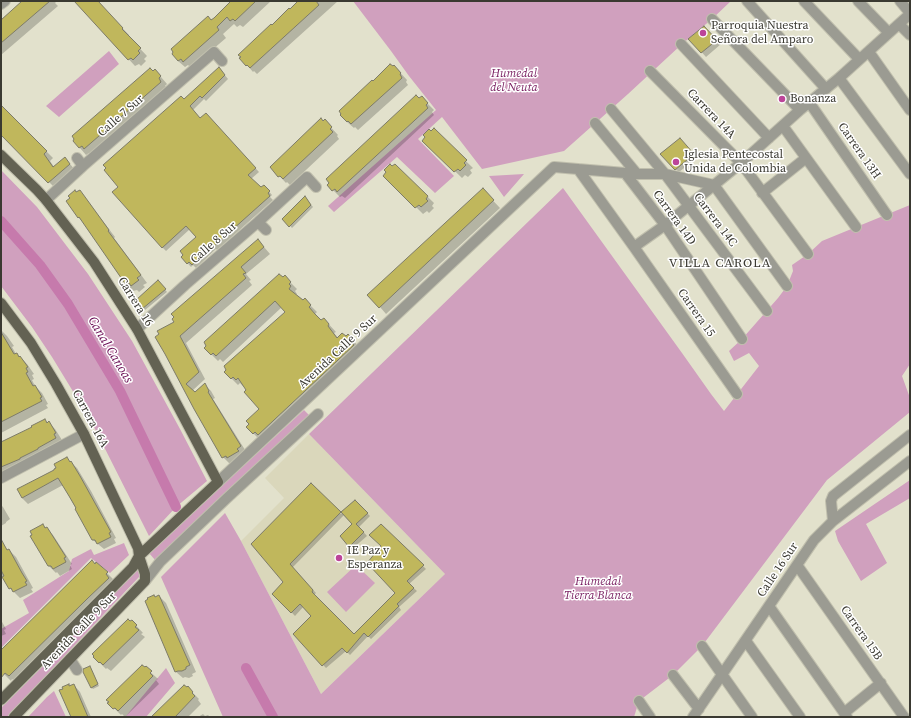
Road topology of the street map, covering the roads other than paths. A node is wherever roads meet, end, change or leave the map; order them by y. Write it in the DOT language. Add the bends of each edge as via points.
graph roads {
  1 [pos="5,1"];
  2 [pos="747,1"];
  3 [pos="804,1"];
  4 [pos="858,1"];
  5 [pos="900,1"];
  6 [pos="1,4"];
  7 [pos="910,13"];
  8 [pos="712,19"];
  9 [pos="900,24"];
  10 [pos="889,33"];
  11 [pos="910,35"];
  12 [pos="681,44"];
  13 [pos="868,52"];
  14 [pos="859,59"];
  15 [pos="222,61"];
  16 [pos="650,71"];
  17 [pos="839,78"];
  18 [pos="826,89"];
  19 [pos="809,102"];
  20 [pos="611,109"];
  21 [pos="800,110"];
  22 [pos="910,110"];
  23 [pos="595,123"];
  24 [pos="782,126"];
  25 [pos="769,138"];
  26 [pos="1,155"];
  27 [pos="806,158"];
  28 [pos="740,164"];
  29 [pos="578,169"];
  30 [pos="625,173"];
  31 [pos="637,174"];
  32 [pos="665,174"];
  33 [pos="910,174"];
  34 [pos="714,185"];
  35 [pos="316,187"];
  36 [pos="762,193"];
  37 [pos="46,200"];
  38 [pos="688,206"];
  39 [pos="887,215"];
  40 [pos="258,222"];
  41 [pos="665,225"];
  42 [pos="856,227"];
  43 [pos="266,230"];
  44 [pos="634,247"];
  45 [pos="808,254"];
  46 [pos="787,286"];
  47 [pos="1,303"];
  48 [pos="767,311"];
  49 [pos="137,329"];
  50 [pos="742,339"];
  51 [pos="737,394"];
  52 [pos="318,414"];
  53 [pos="84,434"];
  54 [pos="910,435"];
  55 [pos="910,462"];
  56 [pos="1,478"];
  57 [pos="218,482"];
  58 [pos="833,521"];
  59 [pos="139,556"];
  60 [pos="797,565"];
  61 [pos="144,581"];
  62 [pos="769,606"];
  63 [pos="746,640"];
  64 [pos="702,646"];
  65 [pos="70,659"];
  66 [pos="77,670"];
  67 [pos="722,674"];
  68 [pos="673,675"];
  69 [pos="880,683"];
  70 [pos="1,700"];
  71 [pos="639,701"];
  72 [pos="697,714"];
  73 [pos="846,715"];
  74 [pos="14,717"];
  75 [pos="650,717"];
  76 [pos="752,717"];
  77 [pos="800,717"];
  78 [pos="904,717"];
  1 -- 6 [label="street"];
  2 -- 18 [label="street"];
  3 -- 14 [label="street"];
  4 -- 10 [label="street"];
  5 -- 7 [label="street"];
  7 -- 9 [label="street"];
  8 -- 21 [label="street"];
  9 -- 10 [label="street"];
  9 -- 11 [label="street"];
  10 -- 13 [label="street"];
  12 -- 25 [label="street"];
  13 -- 14 [label="street"];
  13 -- 22 [label="street"];
  14 -- 17 [label="street"];
  15 -- 37 [label="street, Calle 7 Sur" via="214,52 80,162"];
  16 -- 28 [label="street, Carrera 14A"];
  17 -- 18 [label="street"];
  17 -- 33 [label="street"];
  18 -- 19 [label="street"];
  19 -- 21 [label="street"];
  19 -- 39 [label="street, Carrera 13H"];
  20 -- 32 [label="street, Carrera 14C"];
  21 -- 24 [label="street"];
  23 -- 31 [label="street"];
  24 -- 25 [label="street"];
  24 -- 27 [label="street"];
  25 -- 28 [label="street"];
  26 -- 37 [label="main road, Carrera 16"];
  27 -- 36 [label="street"];
  27 -- 42 [label="street"];
  28 -- 34 [label="street"];
  28 -- 36 [label="street, Carrera 14A"];
  29 -- 30 [label="street"];
  29 -- 44 [label="street, Carrera 15"];
  29 -- 57 [label="street, Avenida Calle 9 Sur" via="554,168"];
  30 -- 31 [label="street"];
  30 -- 41 [label="street, Carrera 14D"];
  31 -- 32 [label="street"];
  32 -- 34 [label="street"];
  32 -- 38 [label="street, Carrera 14C"];
  34 -- 38 [label="street"];
  34 -- 46 [label="street"];
  35 -- 40 [label="street, Calle 8 Sur" via="307,177"];
  36 -- 45 [label="street, Carrera 14A"];
  37 -- 49 [label="main road, Carrera 16" via="94,262"];
  38 -- 41 [label="street"];
  38 -- 48 [label="street, Carrera 14C"];
  40 -- 43 [label="street"];
  40 -- 49 [label="street, Calle 8 Sur" via="182,282"];
  41 -- 44 [label="street"];
  41 -- 50 [label="street, Carrera 14D"];
  44 -- 51 [label="street, Carrera 15"];
  47 -- 53 [label="main road, Carrera 16A" via="31,343"];
  49 -- 57 [label="main road, Carrera 16"];
  52 -- 61 [label="street" via="295,442 226,499 160,562"];
  53 -- 56 [label="street" via="43,461"];
  53 -- 59 [label="main road, Carrera 16A" via="138,548"];
  54 -- 58 [label="street" via="833,496"];
  55 -- 58 [label="street, Calle 16 Sur"];
  57 -- 59 [label="main road, Avenida Calle 9 Sur"];
  58 -- 60 [label="street, Calle 16 Sur" via="814,540"];
  59 -- 61 [label="main road" via="145,574"];
  59 -- 70 [label="main road, Avenida Calle 9 Sur" via="132,567"];
  60 -- 62 [label="street, Calle 16 Sur"];
  60 -- 69 [label="street, Carrera 15B"];
  61 -- 65 [label="main road, Avenida Calle 9 Sur"];
  62 -- 63 [label="street, Calle 16 Sur"];
  62 -- 73 [label="street"];
  63 -- 67 [label="street, Calle 16 Sur"];
  63 -- 77 [label="street"];
  64 -- 67 [label="street"];
  65 -- 66 [label="street"];
  65 -- 74 [label="main road, Avenida Calle 9 Sur"];
  67 -- 72 [label="street, Calle 16 Sur"];
  67 -- 76 [label="street"];
  68 -- 72 [label="street"];
  69 -- 73 [label="street"];
  69 -- 78 [label="street, Carrera 15B"];
  71 -- 75 [label="street"];
}
